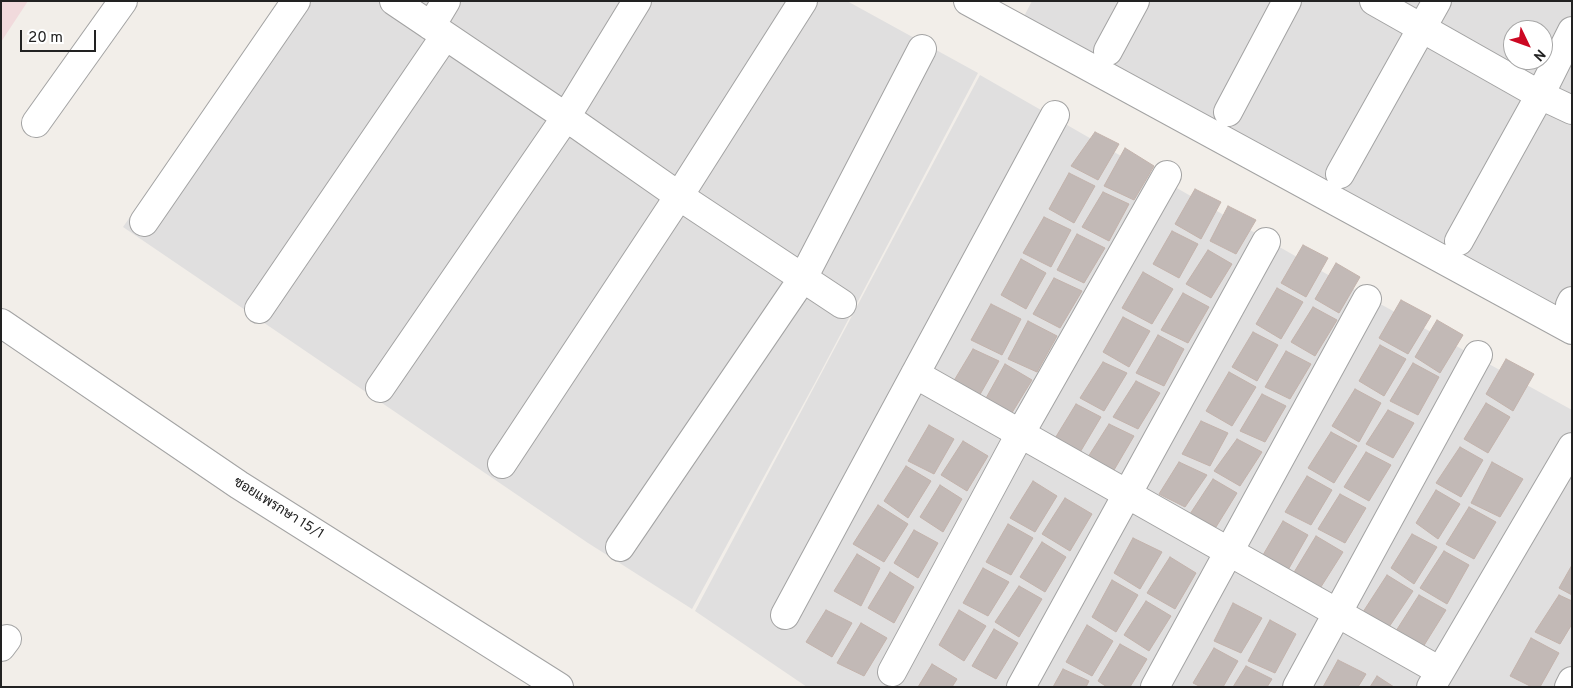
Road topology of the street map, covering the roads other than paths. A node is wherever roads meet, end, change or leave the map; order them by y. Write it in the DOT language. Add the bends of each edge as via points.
graph roads {
  1 [pos="123,1"];
  2 [pos="296,1"];
  3 [pos="394,1"];
  4 [pos="446,1"];
  5 [pos="637,1"];
  6 [pos="803,1"];
  7 [pos="968,1"];
  8 [pos="1135,1"];
  9 [pos="1287,1"];
  10 [pos="1374,1"];
  11 [pos="1437,1"];
  12 [pos="1422,29"];
  13 [pos="438,31"];
  14 [pos="1572,31"];
  15 [pos="922,49"];
  16 [pos="1108,51"];
  17 [pos="1540,95"];
  18 [pos="1572,110"];
  19 [pos="1228,112"];
  20 [pos="1055,115"];
  21 [pos="566,117"];
  22 [pos="36,123"];
  23 [pos="1340,174"];
  24 [pos="1167,175"];
  25 [pos="679,196"];
  26 [pos="144,222"];
  27 [pos="1459,241"];
  28 [pos="1266,242"];
  29 [pos="803,278"];
  30 [pos="1367,299"];
  31 [pos="842,304"];
  32 [pos="259,309"];
  33 [pos="1571,312"];
  34 [pos="1,323"];
  35 [pos="1478,355"];
  36 [pos="915,374"];
  37 [pos="380,388"];
  38 [pos="1020,434"];
  39 [pos="1572,447"];
  40 [pos="502,464"];
  41 [pos="1126,494"];
  42 [pos="620,547"];
  43 [pos="1230,552"];
  44 [pos="1337,614"];
  45 [pos="785,615"];
  46 [pos="892,672"];
  47 [pos="1436,679"];
  48 [pos="1572,681"];
  49 [pos="559,687"];
  50 [pos="1021,687"];
  51 [pos="1155,687"];
  52 [pos="1297,687"];
  53 [pos="1568,687"];
  1 -- 22 [label="street"];
  2 -- 26 [label="street"];
  3 -- 13 [label="street"];
  4 -- 13 [label="street"];
  5 -- 21 [label="street"];
  6 -- 25 [label="street"];
  7 -- 33 [label="street"];
  8 -- 16 [label="street"];
  9 -- 19 [label="street"];
  10 -- 12 [label="street"];
  11 -- 12 [label="street"];
  12 -- 17 [label="street"];
  12 -- 23 [label="street"];
  13 -- 21 [label="street"];
  13 -- 32 [label="street"];
  14 -- 17 [label="street"];
  15 -- 29 [label="street"];
  17 -- 18 [label="street"];
  17 -- 27 [label="street"];
  20 -- 36 [label="street"];
  21 -- 25 [label="street"];
  21 -- 37 [label="street"];
  24 -- 38 [label="street"];
  25 -- 29 [label="street"];
  25 -- 40 [label="street"];
  28 -- 41 [label="street"];
  29 -- 31 [label="street"];
  29 -- 42 [label="street"];
  30 -- 43 [label="street"];
  34 -- 49 [label="street, ซอยแพรกษา 15/1" via="239,485"];
  35 -- 44 [label="street"];
  36 -- 38 [label="street"];
  36 -- 45 [label="street"];
  38 -- 41 [label="street"];
  38 -- 46 [label="street"];
  39 -- 47 [label="street"];
  41 -- 43 [label="street"];
  41 -- 50 [label="street"];
  43 -- 44 [label="street"];
  43 -- 51 [label="street"];
  44 -- 47 [label="street"];
  44 -- 52 [label="street"];
  48 -- 53 [label="street"];
}
